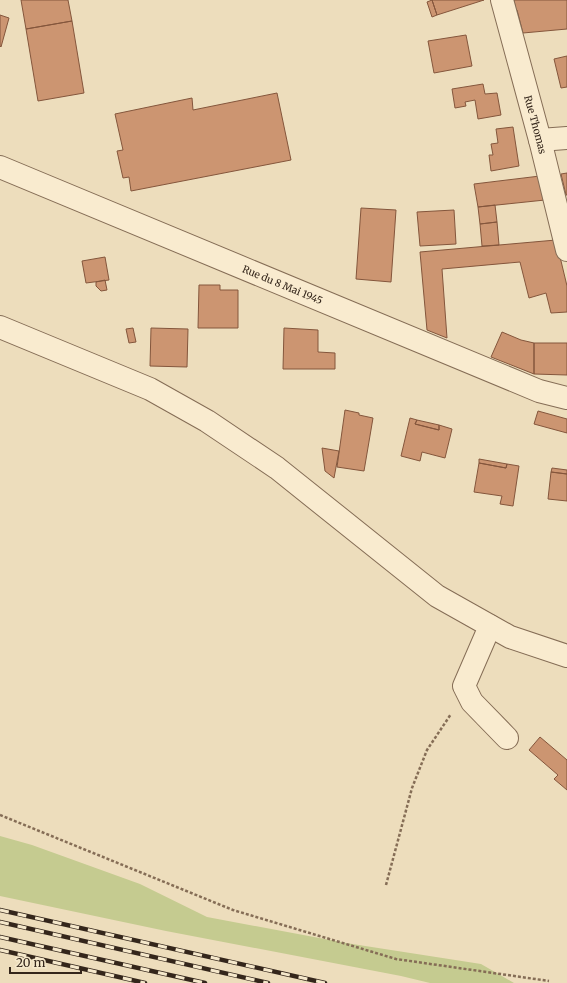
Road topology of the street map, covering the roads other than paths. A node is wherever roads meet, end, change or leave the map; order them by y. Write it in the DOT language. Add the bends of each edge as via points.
graph roads {
  1 [pos="502,0"];
  2 [pos="567,138"];
  3 [pos="540,140"];
  4 [pos="0,167"];
  5 [pos="567,250"];
  6 [pos="0,327"];
  7 [pos="567,398"];
  8 [pos="490,626"];
  9 [pos="567,656"];
  10 [pos="507,738"];
  1 -- 3 [label="street, Rue Thomas"];
  2 -- 3 [label="street"];
  3 -- 5 [label="street, Rue Thomas"];
  4 -- 7 [label="street, Rue du 8 Mai 1945" via="539,391"];
  6 -- 8 [label="street" via="150,389 207,421 277,468 437,596"];
  8 -- 9 [label="street" via="510,637"];
  8 -- 10 [label="street" via="464,686 472,702"];
}
